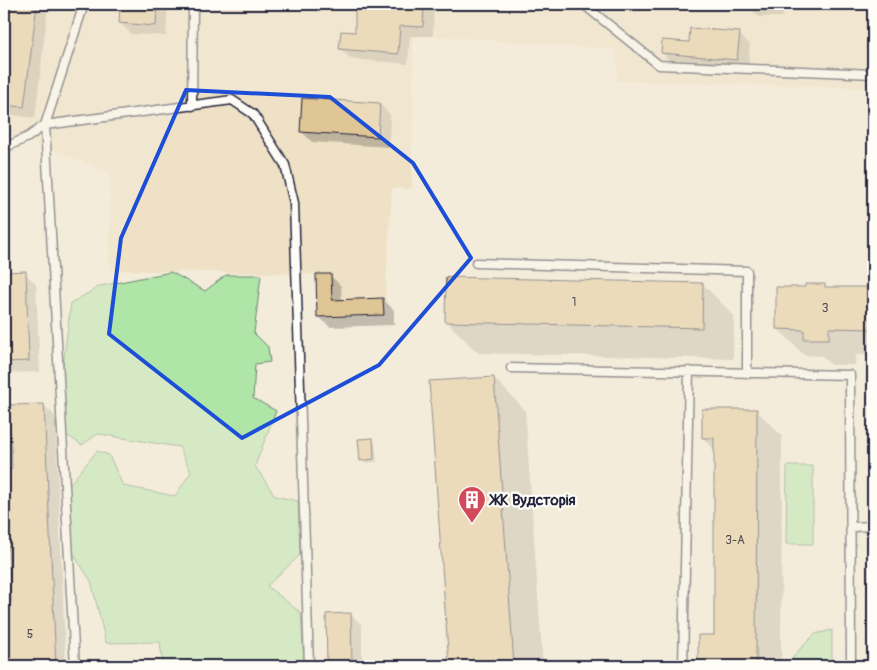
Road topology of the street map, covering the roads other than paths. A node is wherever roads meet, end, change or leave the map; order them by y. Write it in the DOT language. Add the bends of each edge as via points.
graph roads {
  1 [pos="84,4"];
  2 [pos="193,4"];
  3 [pos="583,4"];
  4 [pos="873,74"];
  5 [pos="192,106"];
  6 [pos="45,125"];
  7 [pos="4,148"];
  8 [pos="476,263"];
  9 [pos="511,368"];
  10 [pos="689,371"];
  11 [pos="747,373"];
  12 [pos="873,526"];
  13 [pos="851,527"];
  14 [pos="75,666"];
  15 [pos="309,666"];
  16 [pos="683,666"];
  17 [pos="851,666"];
  1 -- 6 [label="lane"];
  2 -- 5 [label="lane"];
  3 -- 4 [label="lane" via="659,65"];
  5 -- 6 [label="lane"];
  5 -- 15 [label="lane" via="232,100 253,114 285,165 294,203"];
  6 -- 7 [label="lane"];
  6 -- 14 [label="lane"];
  8 -- 11 [label="lane" via="746,271"];
  9 -- 10 [label="lane"];
  10 -- 11 [label="lane"];
  10 -- 16 [label="lane"];
  11 -- 13 [label="lane" via="850,375"];
  12 -- 13 [label="lane"];
  13 -- 17 [label="lane"];
}
